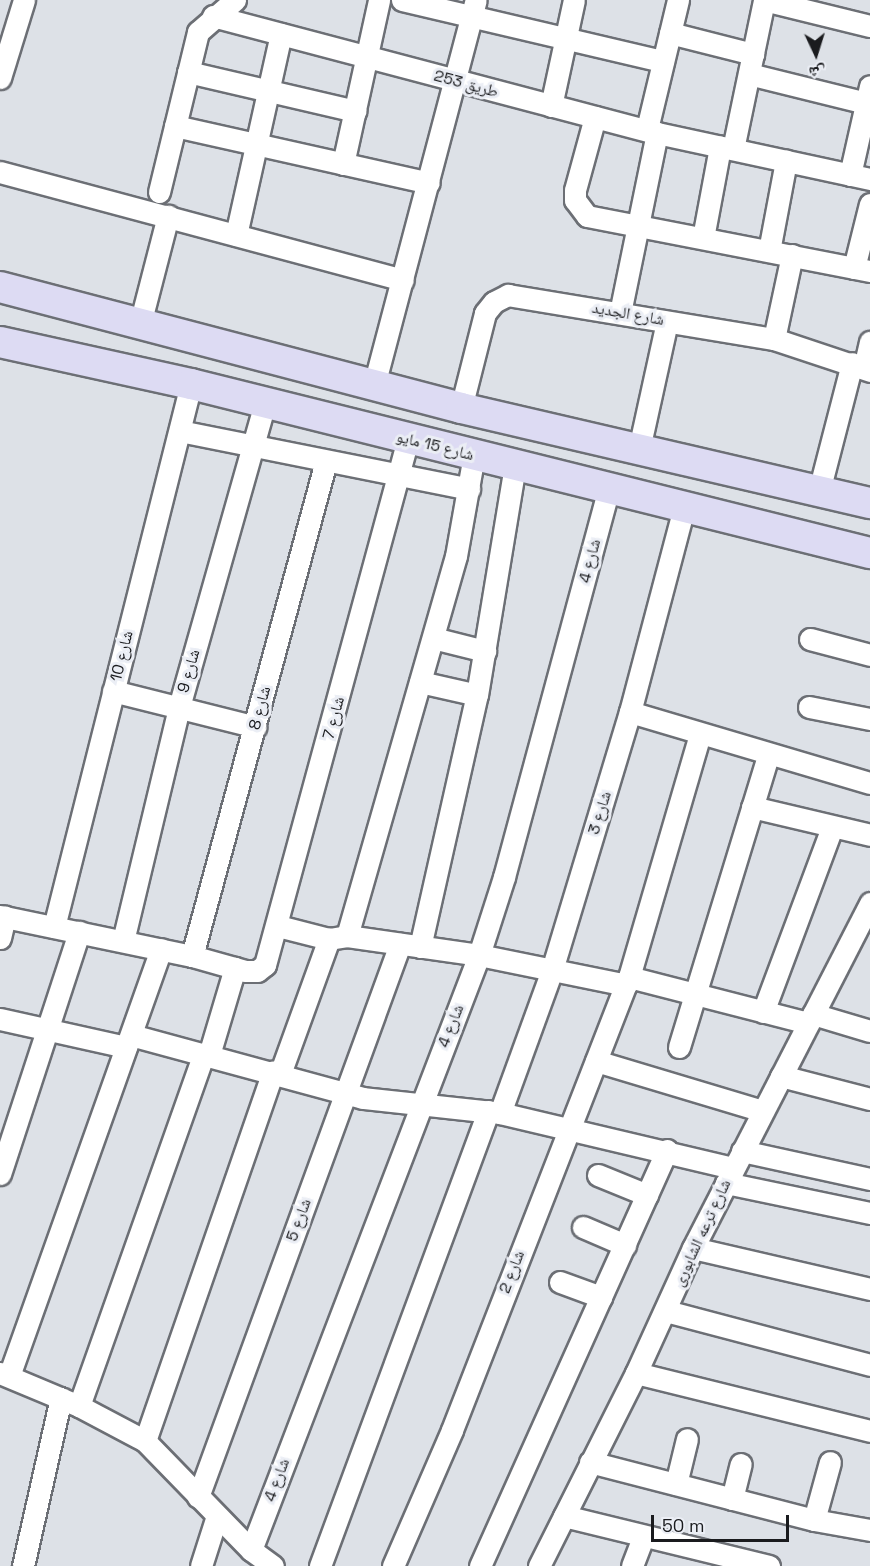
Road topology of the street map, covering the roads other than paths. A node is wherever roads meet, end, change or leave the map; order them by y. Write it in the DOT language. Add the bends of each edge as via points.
graph roads {
  1 [pos="24,0"];
  2 [pos="235,0"];
  3 [pos="379,0"];
  4 [pos="402,0"];
  5 [pos="574,0"];
  6 [pos="678,0"];
  7 [pos="764,0"];
  8 [pos="474,8"];
  9 [pos="213,16"];
  10 [pos="870,26"];
  11 [pos="670,33"];
  12 [pos="281,34"];
  13 [pos="565,38"];
  14 [pos="367,57"];
  15 [pos="663,61"];
  16 [pos="751,64"];
  17 [pos="188,72"];
  18 [pos="0,78"];
  19 [pos="456,82"];
  20 [pos="268,91"];
  21 [pos="869,98"];
  22 [pos="551,106"];
  23 [pos="356,111"];
  24 [pos="595,117"];
  25 [pos="175,126"];
  26 [pos="652,131"];
  27 [pos="256,144"];
  28 [pos="727,148"];
  29 [pos="786,161"];
  30 [pos="343,164"];
  31 [pos="0,172"];
  32 [pos="860,177"];
  33 [pos="429,183"];
  34 [pos="159,192"];
  35 [pos="870,204"];
  36 [pos="168,216"];
  37 [pos="638,226"];
  38 [pos="236,235"];
  39 [pos="704,238"];
  40 [pos="769,251"];
  41 [pos="792,255"];
  42 [pos="862,269"];
  43 [pos="403,280"];
  44 [pos="0,288"];
  45 [pos="620,313"];
  46 [pos="667,322"];
  47 [pos="140,324"];
  48 [pos="774,339"];
  49 [pos="0,342"];
  50 [pos="870,342"];
  51 [pos="862,367"];
  52 [pos="191,384"];
  53 [pos="374,385"];
  54 [pos="265,403"];
  55 [pos="461,408"];
  56 [pos="180,431"];
  57 [pos="408,439"];
  58 [pos="252,445"];
  59 [pos="639,449"];
  60 [pos="474,455"];
  61 [pos="326,460"];
  62 [pos="515,465"];
  63 [pos="400,475"];
  64 [pos="469,489"];
  65 [pos="609,489"];
  66 [pos="819,491"];
  67 [pos="870,503"];
  68 [pos="684,508"];
  69 [pos="870,553"];
  70 [pos="433,638"];
  71 [pos="810,639"];
  72 [pos="485,651"];
  73 [pos="870,655"];
  74 [pos="420,682"];
  75 [pos="113,691"];
  76 [pos="477,695"];
  77 [pos="809,707"];
  78 [pos="179,708"];
  79 [pos="630,712"];
  80 [pos="870,719"];
  81 [pos="256,727"];
  82 [pos="700,734"];
  83 [pos="768,756"];
  84 [pos="870,783"];
  85 [pos="752,807"];
  86 [pos="832,826"];
  87 [pos="870,835"];
  88 [pos="870,903"];
  89 [pos="2,924"];
  90 [pos="278,926"];
  91 [pos="54,927"];
  92 [pos="79,933"];
  93 [pos="338,937"];
  94 [pos="123,941"];
  95 [pos="410,945"];
  96 [pos="161,949"];
  97 [pos="192,956"];
  98 [pos="479,956"];
  99 [pos="235,968"];
  100 [pos="552,970"];
  101 [pos="627,981"];
  102 [pos="694,995"];
  103 [pos="763,1012"];
  104 [pos="0,1019"];
  105 [pos="811,1019"];
  106 [pos="50,1030"];
  107 [pos="870,1031"];
  108 [pos="129,1041"];
  109 [pos="679,1047"];
  110 [pos="207,1054"];
  111 [pos="596,1061"];
  112 [pos="276,1073"];
  113 [pos="781,1076"];
  114 [pos="346,1093"];
  115 [pos="870,1099"];
  116 [pos="420,1102"];
  117 [pos="763,1111"];
  118 [pos="494,1112"];
  119 [pos="570,1126"];
  120 [pos="668,1150"];
  121 [pos="734,1167"];
  122 [pos="0,1174"];
  123 [pos="598,1175"];
  124 [pos="870,1179"];
  125 [pos="647,1194"];
  126 [pos="870,1213"];
  127 [pos="583,1227"];
  128 [pos="625,1245"];
  129 [pos="693,1248"];
  130 [pos="560,1282"];
  131 [pos="870,1289"];
  132 [pos="601,1297"];
  133 [pos="666,1311"];
  134 [pos="870,1365"];
  135 [pos="636,1373"];
  136 [pos="5,1375"];
  137 [pos="70,1402"];
  138 [pos="870,1431"];
  139 [pos="687,1438"];
  140 [pos="146,1441"];
  141 [pos="590,1462"];
  142 [pos="830,1462"];
  143 [pos="741,1464"];
  144 [pos="676,1484"];
  145 [pos="198,1497"];
  146 [pos="732,1499"];
  147 [pos="216,1516"];
  148 [pos="564,1516"];
  149 [pos="814,1520"];
  150 [pos="870,1530"];
  151 [pos="643,1537"];
  152 [pos="251,1550"];
  153 [pos="703,1558"];
  154 [pos="23,1566"];
  155 [pos="201,1566"];
  156 [pos="273,1566"];
  157 [pos="320,1566"];
  158 [pos="393,1566"];
  159 [pos="480,1566"];
  160 [pos="539,1566"];
  161 [pos="632,1566"];
  162 [pos="769,1566"];
  1 -- 18 [label="street"];
  2 -- 9 [label="street"];
  3 -- 14 [label="street"];
  4 -- 8 [label="street"];
  5 -- 13 [label="street"];
  6 -- 11 [label="street"];
  7 -- 10 [label="street"];
  7 -- 16 [label="street"];
  8 -- 13 [label="street"];
  8 -- 19 [label="street"];
  9 -- 12 [label="street, طريق 253"];
  9 -- 17 [label="street" via="198,32"];
  11 -- 15 [label="street"];
  11 -- 16 [label="street"];
  12 -- 14 [label="street, طريق 253"];
  12 -- 20 [label="street"];
  13 -- 15 [label="street"];
  13 -- 22 [label="street"];
  14 -- 19 [label="street, طريق 253"];
  14 -- 23 [label="street"];
  15 -- 26 [label="street"];
  16 -- 21 [label="street"];
  16 -- 28 [label="street"];
  17 -- 20 [label="street"];
  17 -- 25 [label="street"];
  19 -- 22 [label="street, طريق 253"];
  19 -- 33 [label="street"];
  20 -- 23 [label="street"];
  20 -- 27 [label="street"];
  21 -- 32 [label="street"];
  22 -- 24 [label="street, طريق 253"];
  23 -- 30 [label="street"];
  24 -- 26 [label="street, طريق 253"];
  24 -- 37 [label="street" via="575,200 587,216"];
  25 -- 27 [label="street"];
  25 -- 34 [label="street"];
  26 -- 28 [label="street, طريق 253"];
  26 -- 37 [label="street"];
  27 -- 30 [label="street"];
  27 -- 38 [label="street"];
  28 -- 29 [label="street, طريق 253"];
  28 -- 39 [label="street"];
  29 -- 32 [label="street, طريق 253"];
  29 -- 40 [label="street"];
  30 -- 33 [label="street"];
  31 -- 36 [label="street"];
  33 -- 43 [label="street"];
  35 -- 42 [label="street"];
  36 -- 38 [label="street"];
  36 -- 47 [label="street"];
  37 -- 39 [label="street"];
  37 -- 45 [label="street"];
  38 -- 43 [label="street"];
  39 -- 40 [label="street"];
  40 -- 41 [label="street"];
  41 -- 42 [label="street"];
  41 -- 48 [label="street"];
  43 -- 53 [label="street"];
  44 -- 47 [label="main road"];
  45 -- 46 [label="street, شارع الجديد"];
  45 -- 55 [label="street, شارع الجديد" via="523,295 508,295 494,302 484,313"];
  46 -- 48 [label="street, شارع الجديد"];
  46 -- 59 [label="street"];
  47 -- 53 [label="main road"];
  48 -- 51 [label="street, شارع الجديد"];
  49 -- 52 [label="main road, شارع 15 مايو"];
  50 -- 51 [label="street"];
  51 -- 66 [label="street"];
  52 -- 54 [label="main road, شارع 15 مايو"];
  52 -- 56 [label="street, شارع 10"];
  53 -- 55 [label="main road"];
  54 -- 57 [label="main road, شارع 15 مايو"];
  54 -- 58 [label="street, شارع 9"];
  55 -- 59 [label="main road"];
  56 -- 58 [label="street"];
  56 -- 75 [label="street, شارع 10"];
  57 -- 60 [label="main road, شارع 15 مايو"];
  57 -- 63 [label="street, شارع 7"];
  58 -- 61 [label="street"];
  58 -- 78 [label="street, شارع 9"];
  59 -- 66 [label="main road"];
  60 -- 62 [label="main road, شارع 15 مايو"];
  60 -- 64 [label="street"];
  61 -- 63 [label="street"];
  61 -- 81 [label="street, شارع 8"];
  62 -- 65 [label="main road, شارع 15 مايو"];
  62 -- 72 [label="street, شارع 5"];
  63 -- 64 [label="street"];
  63 -- 90 [label="street, شارع 7"];
  64 -- 70 [label="street" via="456,556"];
  65 -- 68 [label="main road, شارع 15 مايو"];
  65 -- 98 [label="street, شارع 4"];
  66 -- 67 [label="main road"];
  68 -- 69 [label="main road, شارع 15 مايو"];
  68 -- 79 [label="street, شارع 3"];
  70 -- 72 [label="street"];
  70 -- 74 [label="street"];
  71 -- 73 [label="street"];
  72 -- 76 [label="street, شارع 5"];
  74 -- 76 [label="street"];
  74 -- 93 [label="street"];
  75 -- 78 [label="street"];
  75 -- 91 [label="street, شارع 10"];
  76 -- 95 [label="street, شارع 5"];
  77 -- 80 [label="street"];
  78 -- 81 [label="street"];
  78 -- 94 [label="street, شارع 9"];
  79 -- 82 [label="street"];
  79 -- 100 [label="street, شارع 3"];
  81 -- 97 [label="street, شارع 8"];
  82 -- 83 [label="street"];
  82 -- 101 [label="street, شارع 2"];
  83 -- 84 [label="street"];
  83 -- 85 [label="street"];
  85 -- 86 [label="street"];
  85 -- 102 [label="street"];
  86 -- 87 [label="street"];
  86 -- 103 [label="street"];
  88 -- 105 [label="street, شارع ترعه الشابورى"];
  89 -- 91 [label="street, شارع 7"];
  90 -- 93 [label="street"];
  90 -- 99 [label="street, شارع 7" via="265,965 257,971"];
  91 -- 92 [label="street, شارع 7"];
  92 -- 94 [label="street, شارع 7"];
  92 -- 106 [label="street"];
  93 -- 95 [label="street"];
  93 -- 112 [label="street"];
  94 -- 96 [label="street, شارع 7"];
  95 -- 98 [label="street"];
  95 -- 114 [label="street, شارع 5"];
  96 -- 97 [label="street, شارع 7"];
  96 -- 108 [label="street"];
  97 -- 99 [label="street, شارع 7"];
  98 -- 100 [label="street"];
  98 -- 116 [label="street, شارع 4"];
  99 -- 110 [label="street"];
  100 -- 101 [label="street"];
  100 -- 118 [label="street, شارع 3"];
  101 -- 102 [label="street"];
  101 -- 111 [label="street, شارع 2"];
  102 -- 103 [label="street"];
  102 -- 109 [label="street"];
  103 -- 105 [label="street"];
  104 -- 106 [label="street"];
  105 -- 107 [label="street"];
  105 -- 113 [label="street, شارع ترعه الشابورى"];
  106 -- 108 [label="street"];
  106 -- 122 [label="street"];
  108 -- 110 [label="street"];
  108 -- 136 [label="street"];
  110 -- 112 [label="street"];
  110 -- 137 [label="street"];
  111 -- 117 [label="street"];
  111 -- 119 [label="street, شارع 2"];
  112 -- 114 [label="street"];
  112 -- 140 [label="street"];
  113 -- 115 [label="street"];
  113 -- 117 [label="street, شارع ترعه الشابورى"];
  114 -- 116 [label="street" via="382,1101"];
  114 -- 145 [label="street, شارع 5"];
  116 -- 118 [label="street"];
  116 -- 152 [label="street, شارع 4"];
  117 -- 121 [label="street, شارع ترعه الشابورى"];
  118 -- 119 [label="street"];
  118 -- 157 [label="street, شارع 3"];
  119 -- 120 [label="street"];
  119 -- 158 [label="street, شارع 2" via="452,1430"];
  120 -- 121 [label="street"];
  120 -- 125 [label="street"];
  121 -- 124 [label="street"];
  121 -- 126 [label="street"];
  121 -- 129 [label="street, شارع ترعه الشابورى"];
  123 -- 125 [label="street"];
  125 -- 128 [label="street"];
  127 -- 128 [label="street"];
  128 -- 132 [label="street"];
  129 -- 131 [label="street"];
  129 -- 133 [label="street, شارع ترعه الشابورى"];
  130 -- 132 [label="street"];
  132 -- 159 [label="street"];
  133 -- 134 [label="street"];
  133 -- 135 [label="street, شارع ترعه الشابورى"];
  135 -- 138 [label="street"];
  135 -- 141 [label="street, شارع ترعه الشابورى"];
  136 -- 137 [label="street"];
  137 -- 140 [label="street"];
  137 -- 154 [label="street"];
  139 -- 144 [label="street"];
  140 -- 145 [label="street"];
  141 -- 144 [label="street"];
  141 -- 148 [label="street, شارع ترعه الشابورى"];
  142 -- 149 [label="street"];
  143 -- 146 [label="street"];
  144 -- 146 [label="street"];
  145 -- 147 [label="street"];
  146 -- 149 [label="street"];
  147 -- 152 [label="street"];
  147 -- 155 [label="street"];
  148 -- 151 [label="street"];
  148 -- 160 [label="street, شارع ترعه الشابورى"];
  149 -- 150 [label="street"];
  151 -- 153 [label="street"];
  151 -- 161 [label="street"];
  152 -- 156 [label="street"];
  153 -- 162 [label="street"];
}
